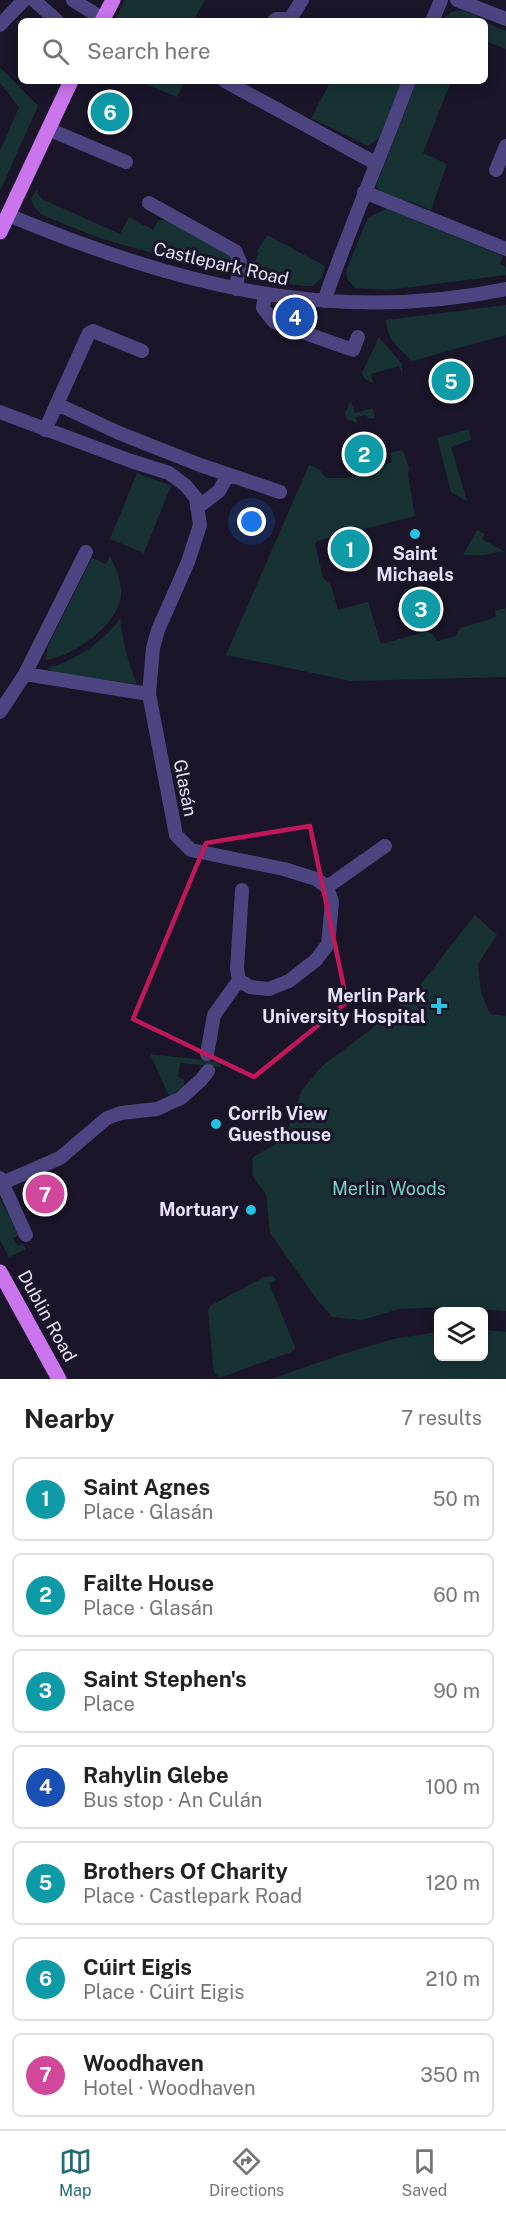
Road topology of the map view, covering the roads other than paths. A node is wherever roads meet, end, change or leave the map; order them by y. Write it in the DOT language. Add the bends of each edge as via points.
graph roads {
  1 [pos="24,0"];
  2 [pos="34,0"];
  3 [pos="73,0"];
  4 [pos="113,0"];
  5 [pos="302,0"];
  6 [pos="441,0"];
  7 [pos="456,0"];
  8 [pos="54,18"];
  9 [pos="99,18"];
  10 [pos="103,18"];
  11 [pos="291,18"];
  12 [pos="433,18"];
  13 [pos="506,19"];
  14 [pos="0,25"];
  15 [pos="70,84"];
  16 [pos="230,84"];
  17 [pos="408,84"];
  18 [pos="48,129"];
  19 [pos="506,146"];
  20 [pos="126,162"];
  21 [pos="377,164"];
  22 [pos="496,170"];
  23 [pos="364,192"];
  24 [pos="149,203"];
  25 [pos="8,214"];
  26 [pos="0,232"];
  27 [pos="506,249"];
  28 [pos="236,289"];
  29 [pos="506,289"];
  30 [pos="266,294"];
  31 [pos="324,301"];
  32 [pos="358,337"];
  33 [pos="141,351"];
  34 [pos="57,404"];
  35 [pos="0,412"];
  36 [pos="109,428"];
  37 [pos="45,430"];
  38 [pos="96,448"];
  39 [pos="228,475"];
  40 [pos="280,492"];
  41 [pos="197,508"];
  42 [pos="86,552"];
  43 [pos="25,674"];
  44 [pos="149,694"];
  45 [pos="0,712"];
  46 [pos="385,846"];
  47 [pos="327,887"];
  48 [pos="242,890"];
  49 [pos="240,980"];
  50 [pos="207,1054"];
  51 [pos="208,1071"];
  52 [pos="1,1181"];
  53 [pos="26,1234"];
  54 [pos="2,1281"];
  55 [pos="60,1379"];
  1 -- 14 [label="street"];
  2 -- 8 [label="street"];
  3 -- 9 [label="street"];
  4 -- 10 [label="main road"];
  5 -- 11 [label="street"];
  6 -- 12 [label="street"];
  7 -- 13 [label="street"];
  15 -- 18 [label="main road"];
  16 -- 21 [label="street"];
  17 -- 21 [label="street"];
  18 -- 20 [label="street"];
  18 -- 25 [label="main road"];
  19 -- 22 [label="street"];
  21 -- 23 [label="street"];
  23 -- 27 [label="street"];
  23 -- 31 [label="street"];
  24 -- 28 [label="street" via="235,251 240,262"];
  25 -- 26 [label="main road"];
  25 -- 28 [label="street, Castlepark Road" via="104,253"];
  28 -- 30 [label="street, Castlepark Road"];
  29 -- 31 [label="street, Castlepark Road" via="399,302"];
  30 -- 31 [label="street, Castlepark Road"];
  30 -- 32 [label="street" via="262,308 274,322 353,350"];
  33 -- 34 [label="street" via="93,331 89,333"];
  34 -- 36 [label="street"];
  34 -- 37 [label="street"];
  35 -- 37 [label="street"];
  36 -- 38 [label="street"];
  36 -- 39 [label="street"];
  37 -- 38 [label="street"];
  38 -- 41 [label="street" via="170,473 196,498"];
  39 -- 40 [label="street"];
  39 -- 41 [label="street" via="219,491"];
  41 -- 44 [label="street, Glasán" via="200,525 153,648"];
  42 -- 43 [label="street"];
  43 -- 44 [label="street"];
  43 -- 45 [label="street"];
  44 -- 47 [label="street, Glasán" via="176,835 191,850 284,869 316,879"];
  46 -- 47 [label="street"];
  47 -- 49 [label="street" via="332,902 328,944 316,960 290,981 269,989 250,987"];
  48 -- 49 [label="street" via="237,969"];
  49 -- 50 [label="street" via="214,1015"];
  51 -- 52 [label="street" via="181,1098 157,1109 107,1118 60,1158"];
  52 -- 53 [label="street"];
  54 -- 55 [label="main road, Dublin Road"];
}
